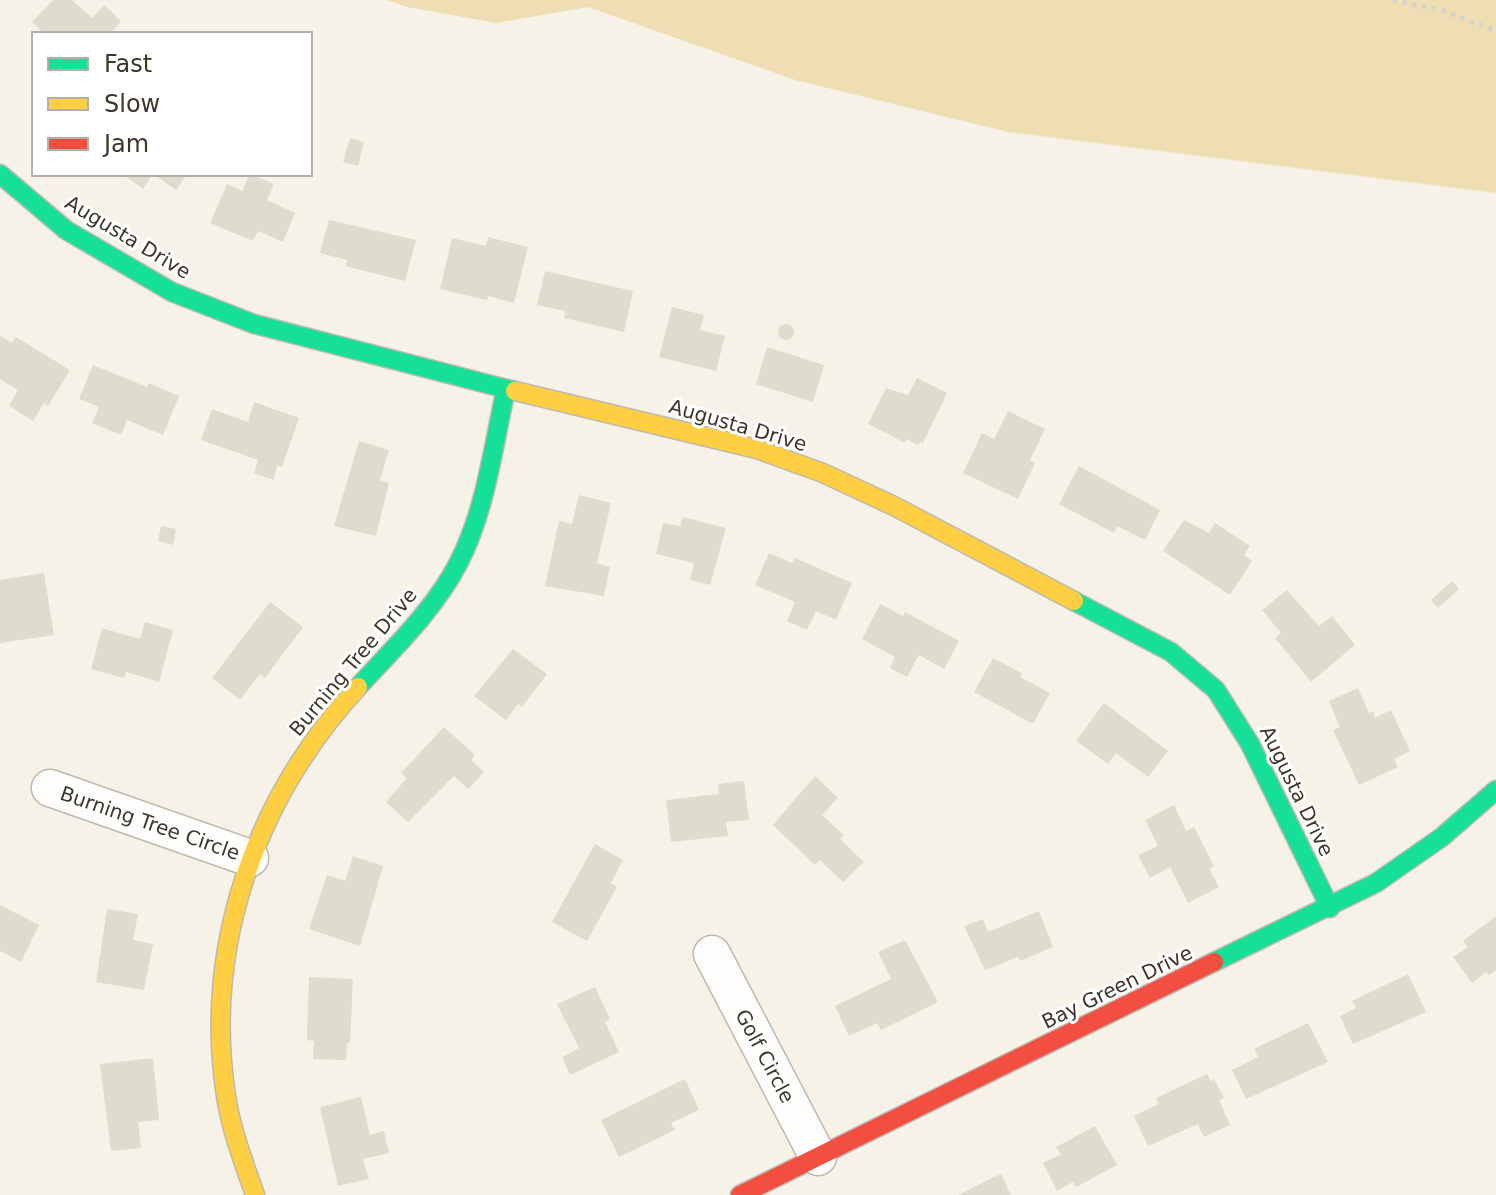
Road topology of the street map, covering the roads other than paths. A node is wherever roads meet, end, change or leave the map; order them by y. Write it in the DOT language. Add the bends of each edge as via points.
graph roads {
  1 [pos="0,174"];
  2 [pos="506,389"];
  3 [pos="50,788"];
  4 [pos="1496,790"];
  5 [pos="250,858"];
  6 [pos="1330,908"];
  7 [pos="712,954"];
  8 [pos="818,1157"];
  9 [pos="255,1195"];
  10 [pos="740,1195"];
  1 -- 2 [label="street, Augusta Drive" via="66,230 172,292 254,324"];
  2 -- 5 [label="street, Burning Tree Drive" via="474,525 458,563 408,631 317,735"];
  2 -- 6 [label="street, Augusta Drive" via="757,449 823,473 1171,652 1216,690 1250,744"];
  3 -- 5 [label="street, Burning Tree Circle"];
  4 -- 6 [label="street, Bay Green Drive" via="1442,837"];
  5 -- 9 [label="street, Burning Tree Drive" via="232,922 220,1032 225,1094"];
  6 -- 8 [label="street, Bay Green Drive"];
  7 -- 8 [label="street, Golf Circle"];
  8 -- 10 [label="street, Bay Green Drive"];
}
